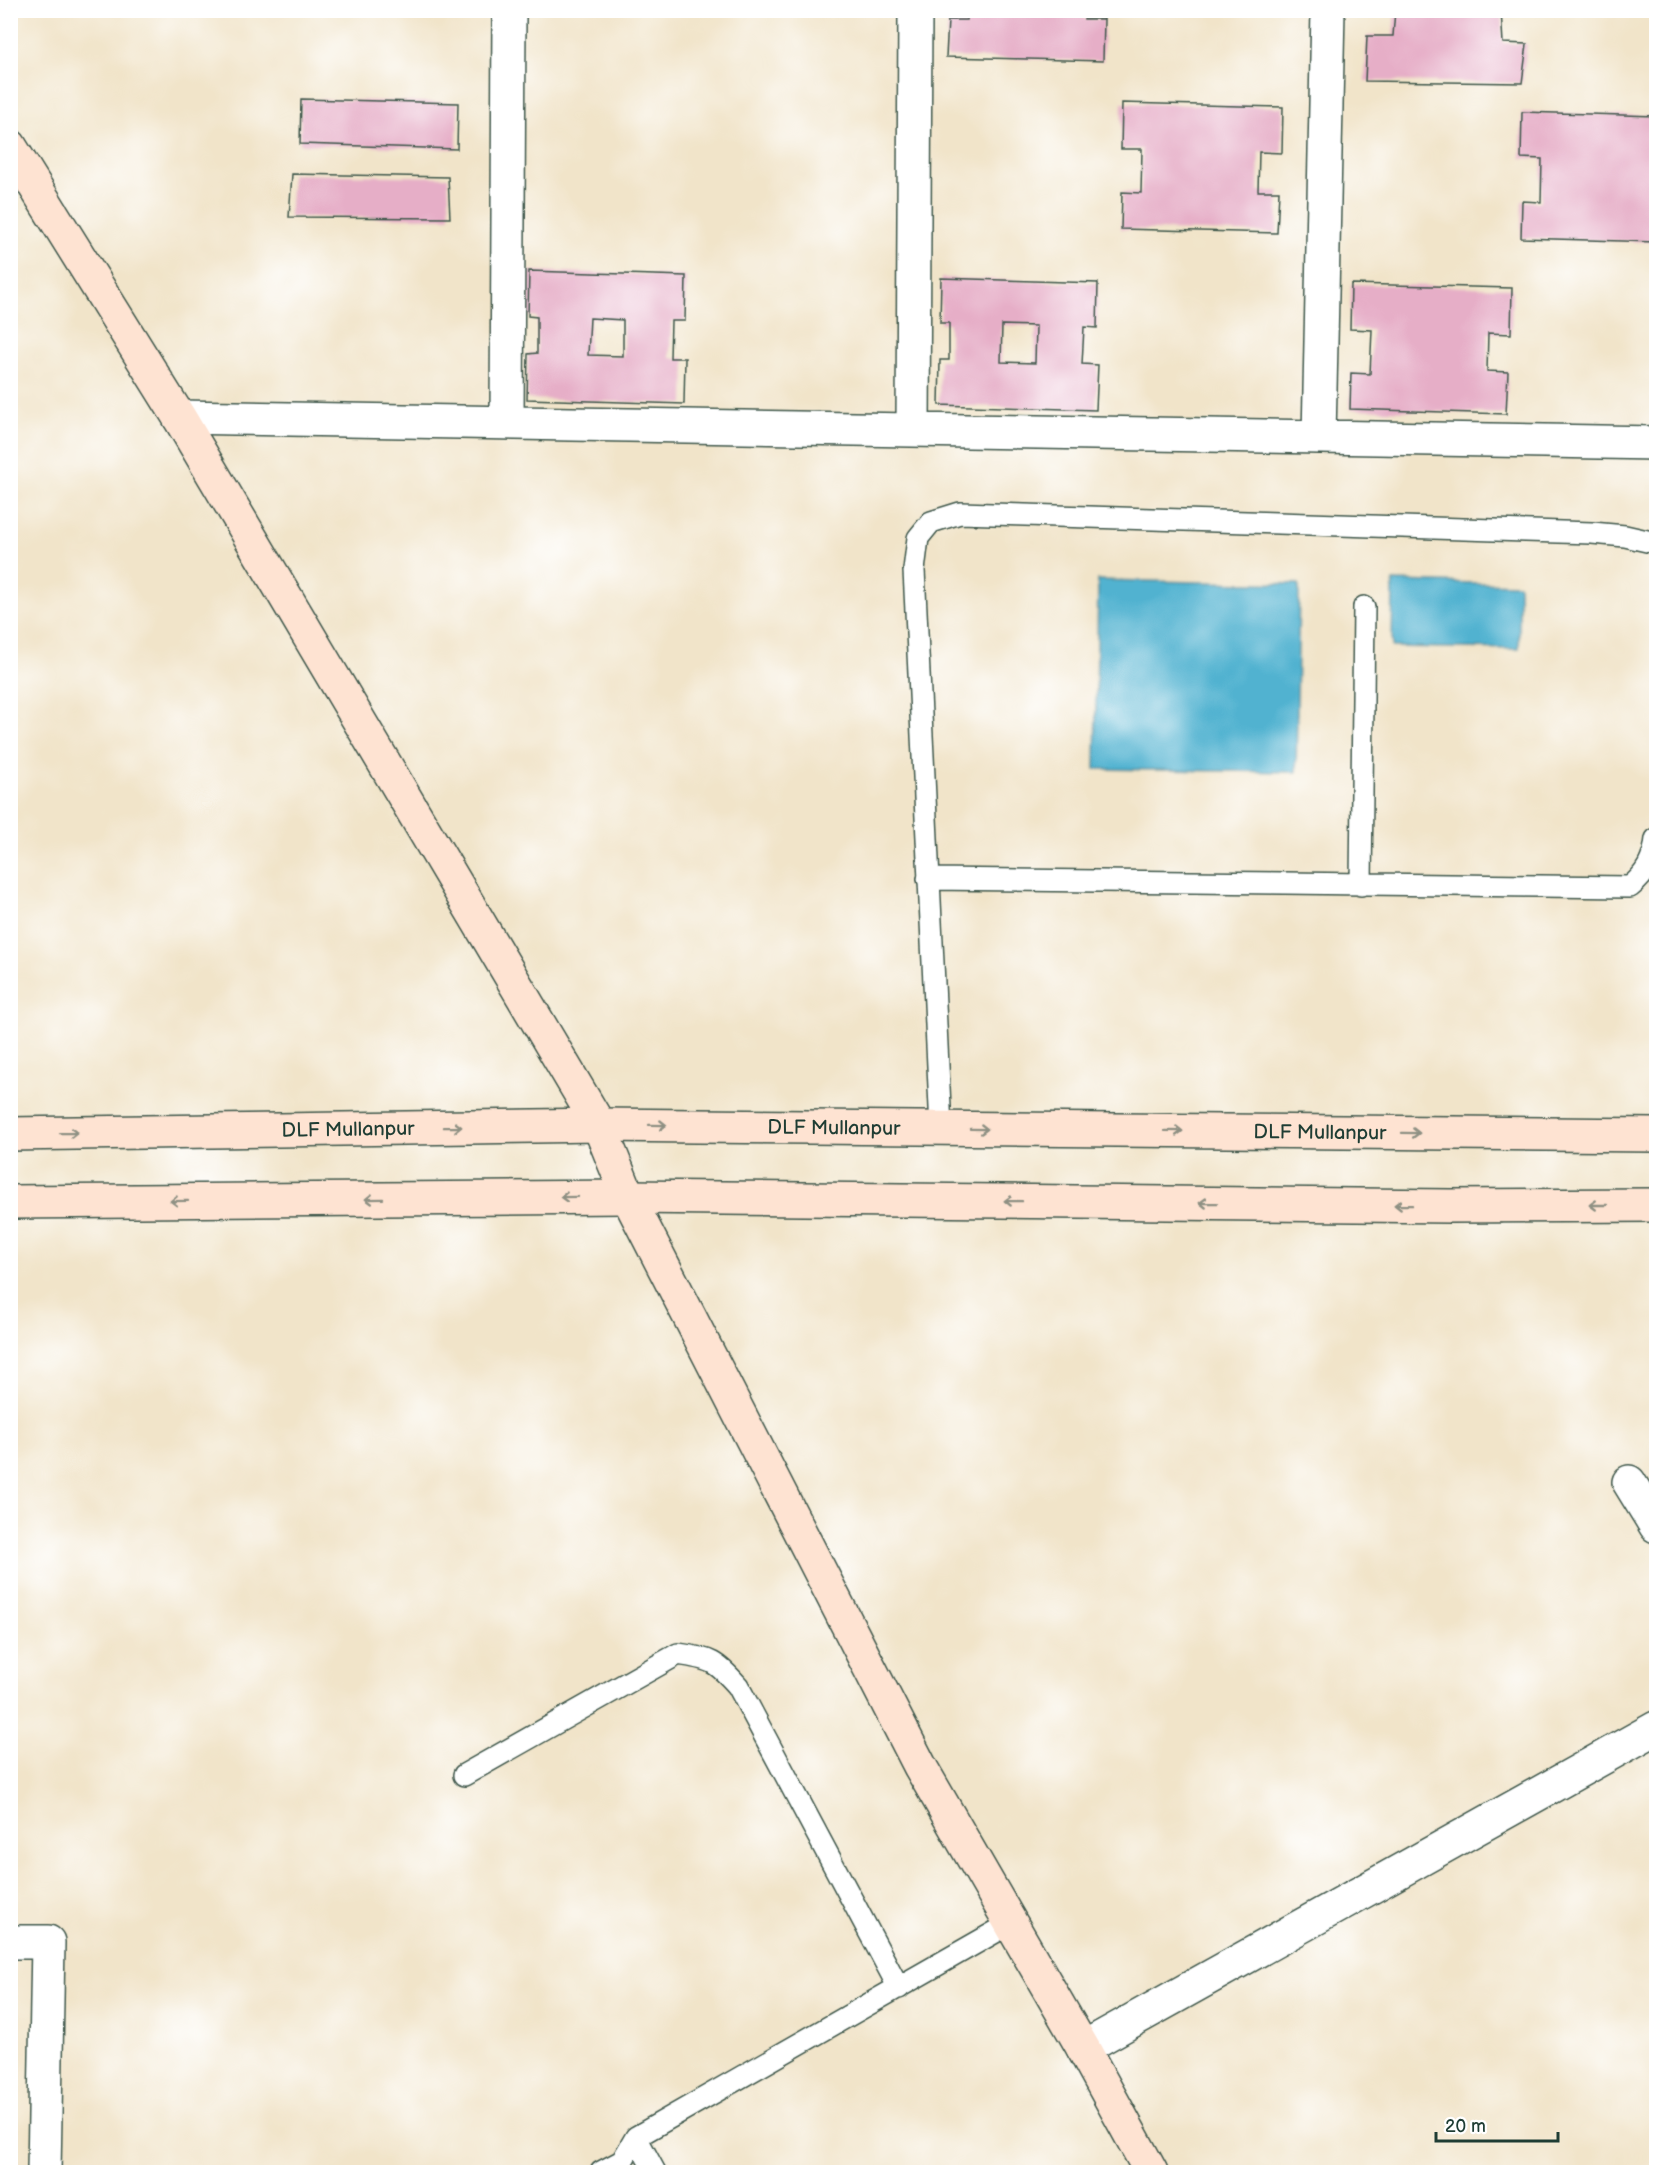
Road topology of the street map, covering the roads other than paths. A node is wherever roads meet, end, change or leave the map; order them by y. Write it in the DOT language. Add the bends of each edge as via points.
graph roads {
  1 [pos="509,10"];
  2 [pos="915,10"];
  3 [pos="1328,10"];
  4 [pos="10,146"];
  5 [pos="179,417"];
  6 [pos="507,423"];
  7 [pos="913,430"];
  8 [pos="1319,437"];
  9 [pos="1656,443"];
  10 [pos="1656,543"];
  11 [pos="1364,607"];
  12 [pos="1656,839"];
  13 [pos="928,879"];
  14 [pos="1361,885"];
  15 [pos="599,1125"];
  16 [pos="941,1128"];
  17 [pos="10,1134"];
  18 [pos="1656,1136"];
  19 [pos="628,1197"];
  20 [pos="10,1202"];
  21 [pos="1656,1205"];
  22 [pos="1629,1482"];
  23 [pos="1656,1526"];
  24 [pos="1656,1728"];
  25 [pos="464,1775"];
  26 [pos="1011,1923"];
  27 [pos="10,1942"];
  28 [pos="900,1988"];
  29 [pos="1083,2048"];
  30 [pos="636,2137"];
  31 [pos="44,2172"];
  32 [pos="601,2172"];
  33 [pos="655,2172"];
  34 [pos="1151,2172"];
  1 -- 6 [label="street"];
  2 -- 7 [label="street"];
  3 -- 8 [label="street"];
  4 -- 5 [label="main road"];
  5 -- 6 [label="street"];
  5 -- 15 [label="main road"];
  6 -- 7 [label="street"];
  7 -- 8 [label="street"];
  8 -- 9 [label="street"];
  10 -- 13 [label="lane" via="1592,533 960,513 931,522 918,538 914,570"];
  11 -- 14 [label="lane"];
  12 -- 14 [label="lane" via="1643,876 1630,887"];
  13 -- 14 [label="lane"];
  13 -- 16 [label="lane"];
  15 -- 16 [label="main road, DLF Mullanpur, one-way"];
  17 -- 15 [label="main road, DLF Mullanpur, one-way"];
  15 -- 19 [label="main road"];
  16 -- 18 [label="main road, DLF Mullanpur, one-way"];
  19 -- 20 [label="main road, one-way"];
  21 -- 19 [label="main road, one-way"];
  19 -- 26 [label="main road" via="920,1766"];
  22 -- 23 [label="street"];
  24 -- 29 [label="street"];
  25 -- 28 [label="lane" via="678,1654 701,1657 721,1666 738,1686"];
  26 -- 28 [label="lane"];
  26 -- 29 [label="main road"];
  27 -- 31 [label="street" via="48,1942"];
  28 -- 30 [label="lane"];
  29 -- 34 [label="main road"];
  30 -- 32 [label="lane" via="622,2161"];
  30 -- 33 [label="lane"];
}
